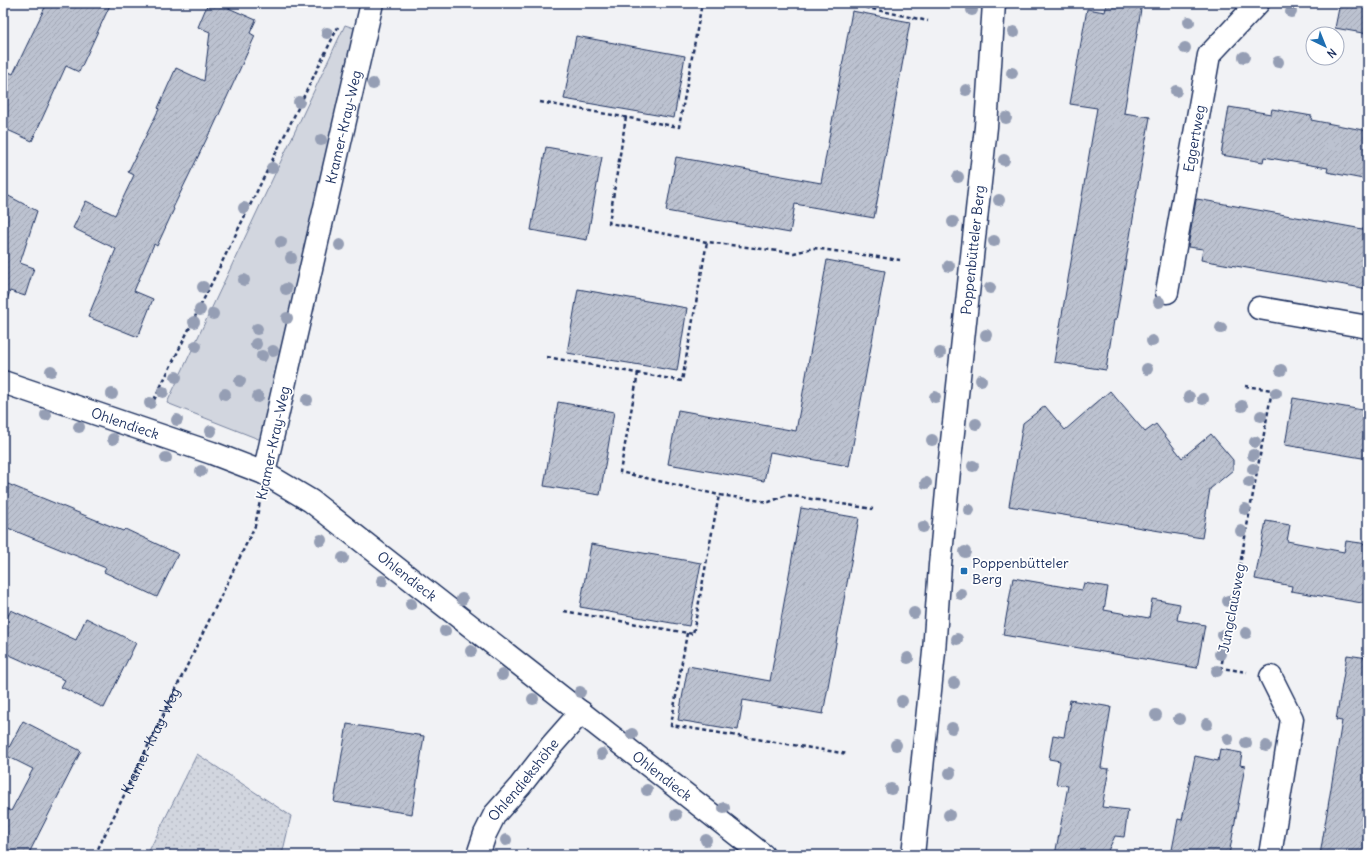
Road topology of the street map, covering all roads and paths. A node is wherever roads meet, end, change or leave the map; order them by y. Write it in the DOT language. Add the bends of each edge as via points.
graph roads {
  1 [pos="372,3"];
  2 [pos="702,3"];
  3 [pos="845,3"];
  4 [pos="994,3"];
  5 [pos="1258,3"];
  6 [pos="928,21"];
  7 [pos="339,24"];
  8 [pos="540,102"];
  9 [pos="626,117"];
  10 [pos="707,242"];
  11 [pos="900,260"];
  12 [pos="1167,292"];
  13 [pos="1259,308"];
  14 [pos="1368,327"];
  15 [pos="547,357"];
  16 [pos="638,373"];
  17 [pos="3,382"];
  18 [pos="1245,386"];
  19 [pos="154,400"];
  20 [pos="264,473"];
  21 [pos="718,495"];
  22 [pos="873,509"];
  23 [pos="564,611"];
  24 [pos="687,633"];
  25 [pos="1271,677"];
  26 [pos="581,712"];
  27 [pos="848,754"];
  28 [pos="94,855"];
  29 [pos="478,855"];
  30 [pos="763,855"];
  31 [pos="913,855"];
  32 [pos="1270,855"];
  1 -- 20 [label="street, Kramer-Kray-Weg"];
  2 -- 9 [label="path" via="679,127"];
  3 -- 6 [label="path"];
  4 -- 31 [label="street, Poppenbütteler Berg" via="986,128 950,460"];
  5 -- 12 [label="street, Eggertweg" via="1209,55"];
  7 -- 19 [label="path"];
  8 -- 9 [label="path"];
  9 -- 10 [label="path" via="610,223"];
  10 -- 11 [label="path" via="794,253 813,248"];
  10 -- 16 [label="path" via="682,381"];
  13 -- 14 [label="street"];
  15 -- 16 [label="path"];
  16 -- 21 [label="path" via="620,472"];
  17 -- 20 [label="street, Ohlendieck"];
  18 -- 25 [label="path, Jungclausweg" via="1272,390 1220,668"];
  20 -- 26 [label="street, Ohlendieck" via="311,501"];
  20 -- 28 [label="path, Kramer-Kray-Weg" via="255,526"];
  21 -- 22 [label="path" via="769,502 787,495"];
  21 -- 24 [label="path" via="693,634"];
  23 -- 24 [label="path"];
  24 -- 27 [label="path" via="671,725"];
  25 -- 32 [label="street" via="1292,718"];
  26 -- 29 [label="street, Ohlendiekshöhe" via="495,814 482,840"];
  26 -- 30 [label="street, Ohlendieck"];
}
